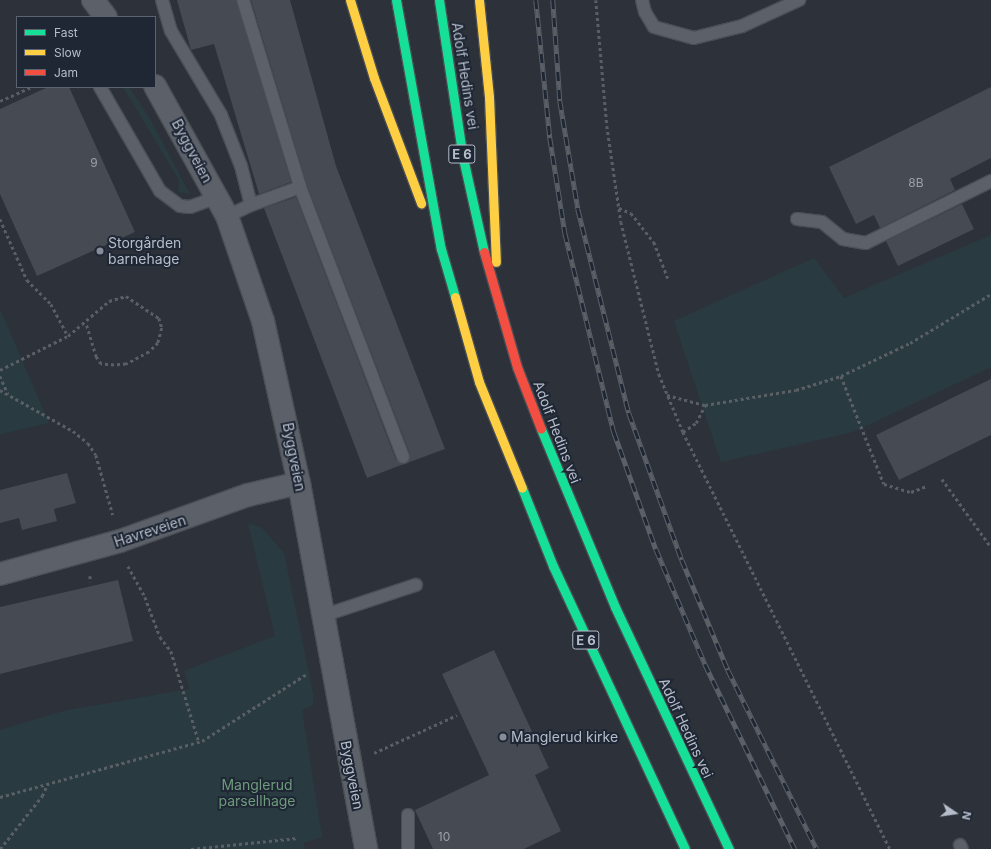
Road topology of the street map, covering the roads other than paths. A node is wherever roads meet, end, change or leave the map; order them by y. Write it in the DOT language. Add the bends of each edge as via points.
graph roads {
  1 [pos="93,0"];
  2 [pos="162,0"];
  3 [pos="244,0"];
  4 [pos="350,0"];
  5 [pos="396,0"];
  6 [pos="439,0"];
  7 [pos="479,0"];
  8 [pos="642,0"];
  9 [pos="799,0"];
  10 [pos="105,16"];
  11 [pos="101,88"];
  12 [pos="156,88"];
  13 [pos="991,182"];
  14 [pos="300,187"];
  15 [pos="217,197"];
  16 [pos="251,205"];
  17 [pos="227,216"];
  18 [pos="797,219"];
  19 [pos="440,249"];
  20 [pos="498,305"];
  21 [pos="403,457"];
  22 [pos="299,483"];
  23 [pos="0,574"];
  24 [pos="416,585"];
  25 [pos="322,616"];
  26 [pos="408,815"];
  27 [pos="366,849"];
  28 [pos="408,849"];
  29 [pos="685,849"];
  30 [pos="729,849"];
  1 -- 10 [label="street"];
  2 -- 16 [label="lane" via="171,31 221,115 241,166"];
  3 -- 14 [label="lane"];
  4 -- 19 [label="highway, E 6" via="403,159"];
  5 -- 19 [label="highway, E 6"];
  6 -- 20 [label="highway, Adolf Hedins vei / E 6" via="463,158"];
  7 -- 20 [label="highway, E 6" via="489,97"];
  8 -- 9 [label="lane" via="645,12 654,27 694,38 742,26"];
  11 -- 15 [label="lane" via="160,191 176,203 190,207"];
  12 -- 15 [label="street, Byggveien"];
  13 -- 18 [label="lane" via="866,243 843,239 822,222"];
  14 -- 16 [label="lane"];
  14 -- 21 [label="lane"];
  15 -- 17 [label="street, Byggveien"];
  16 -- 17 [label="lane"];
  17 -- 22 [label="street, Byggveien" via="263,321"];
  19 -- 29 [label="highway, E 6" via="479,382 524,498"];
  20 -- 30 [label="highway, Adolf Hedins vei / E 6" via="534,415 579,525"];
  22 -- 23 [label="street, Havreveien" via="248,495 149,532"];
  22 -- 25 [label="street, Byggveien"];
  24 -- 25 [label="lane"];
  25 -- 27 [label="street, Byggveien"];
  26 -- 28 [label="lane"];
}
